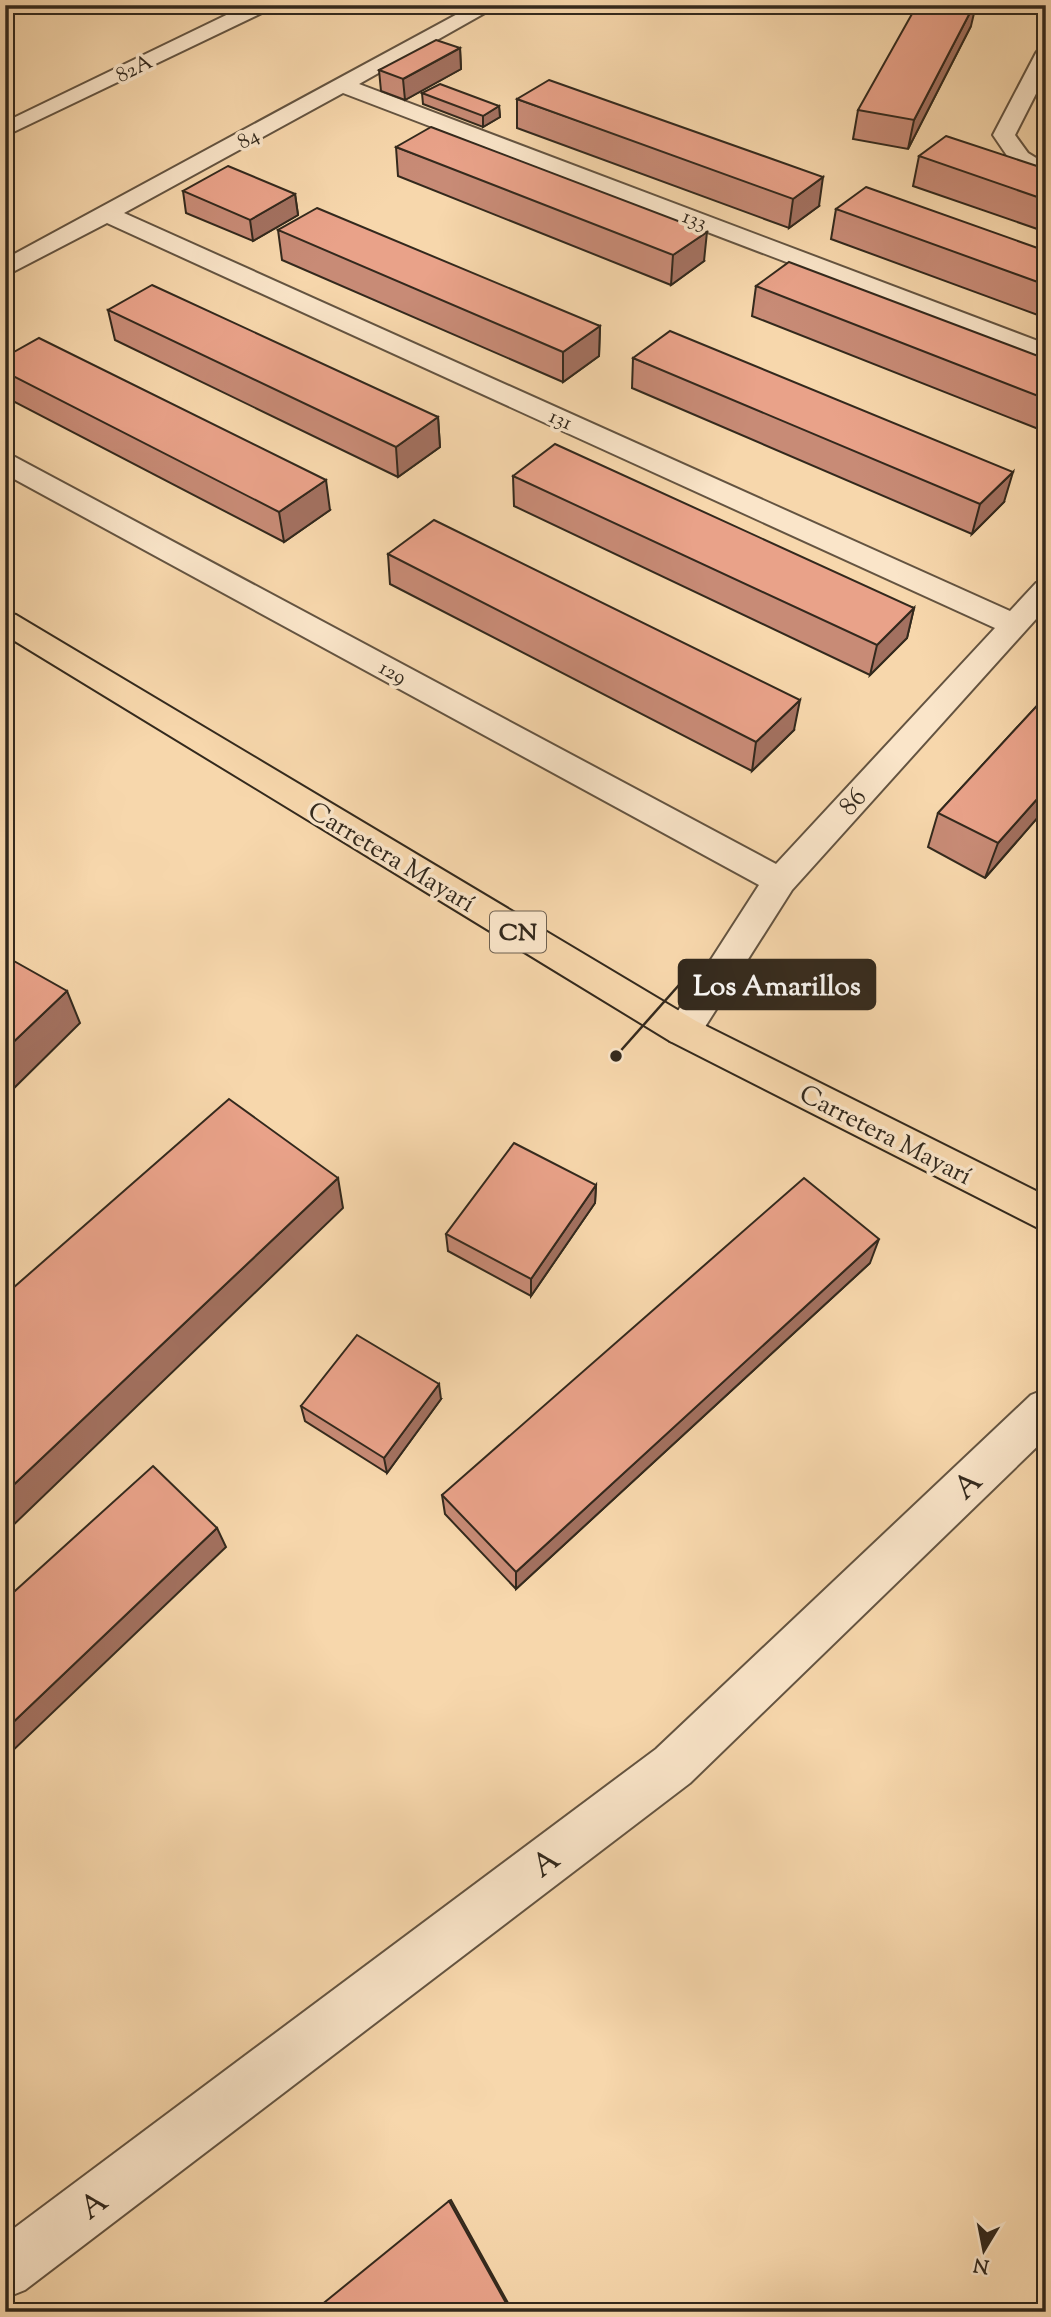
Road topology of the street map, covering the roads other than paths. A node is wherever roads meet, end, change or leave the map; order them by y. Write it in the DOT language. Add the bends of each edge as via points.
graph roads {
  1 [pos="263,5"];
  2 [pos="489,5"];
  3 [pos="1033,5"];
  4 [pos="1046,8"];
  5 [pos="1046,53"];
  6 [pos="344,86"];
  7 [pos="5,130"];
  8 [pos="1046,174"];
  9 [pos="110,215"];
  10 [pos="5,269"];
  11 [pos="1046,353"];
  12 [pos="5,463"];
  13 [pos="1046,590"];
  14 [pos="5,622"];
  15 [pos="1013,624"];
  16 [pos="780,881"];
  17 [pos="683,1031"];
  18 [pos="1046,1215"];
  19 [pos="1046,1409"];
  20 [pos="5,2270"];
  1 -- 7 [label="street, 82A"];
  2 -- 6 [label="street, 84"];
  3 -- 4 [label="street"];
  5 -- 8 [label="street" via="1004,135 1020,158"];
  6 -- 9 [label="street, 84"];
  6 -- 11 [label="street, 133"];
  9 -- 10 [label="street, 84" via="26,247"];
  9 -- 15 [label="street, 131"];
  12 -- 16 [label="street, 129"];
  13 -- 15 [label="street, 86"];
  14 -- 17 [label="main road, Carretera Mayarí / CN"];
  15 -- 16 [label="street, 86"];
  16 -- 17 [label="street, 86"];
  17 -- 18 [label="main road, Carretera Mayarí / CN"];
  19 -- 20 [label="street, A" via="673,1766"];
}
